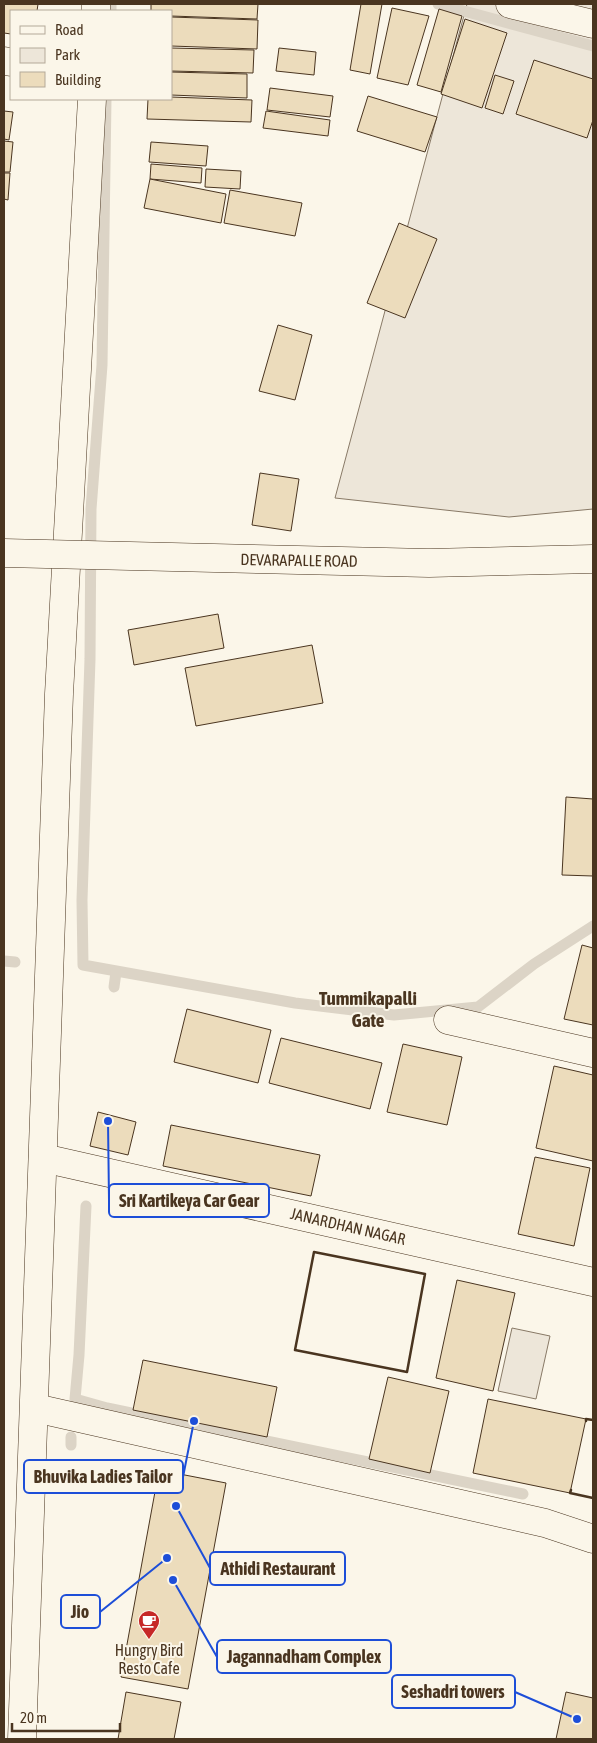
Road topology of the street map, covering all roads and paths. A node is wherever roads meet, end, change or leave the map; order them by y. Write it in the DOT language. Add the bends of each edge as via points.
graph roads {
  1 [pos="510,4"];
  2 [pos="593,24"];
  3 [pos="92,100"];
  4 [pos="4,554"];
  5 [pos="593,559"];
  6 [pos="448,1020"];
  7 [pos="593,1052"];
  8 [pos="43,1158"];
  9 [pos="593,1282"];
  10 [pos="35,1408"];
  11 [pos="593,1538"];
  12 [pos="22,1739"];
  1 -- 2 [label="main road"];
  3 -- 8 [label="main road" via="59,694"];
  4 -- 5 [label="main road, DEVARAPALLE ROAD, bridge" via="429,563"];
  6 -- 7 [label="main road"];
  8 -- 9 [label="main road, JANARDHAN NAGAR"];
  8 -- 10 [label="main road"];
  10 -- 11 [label="main road" via="545,1522"];
  10 -- 12 [label="main road"];
}
